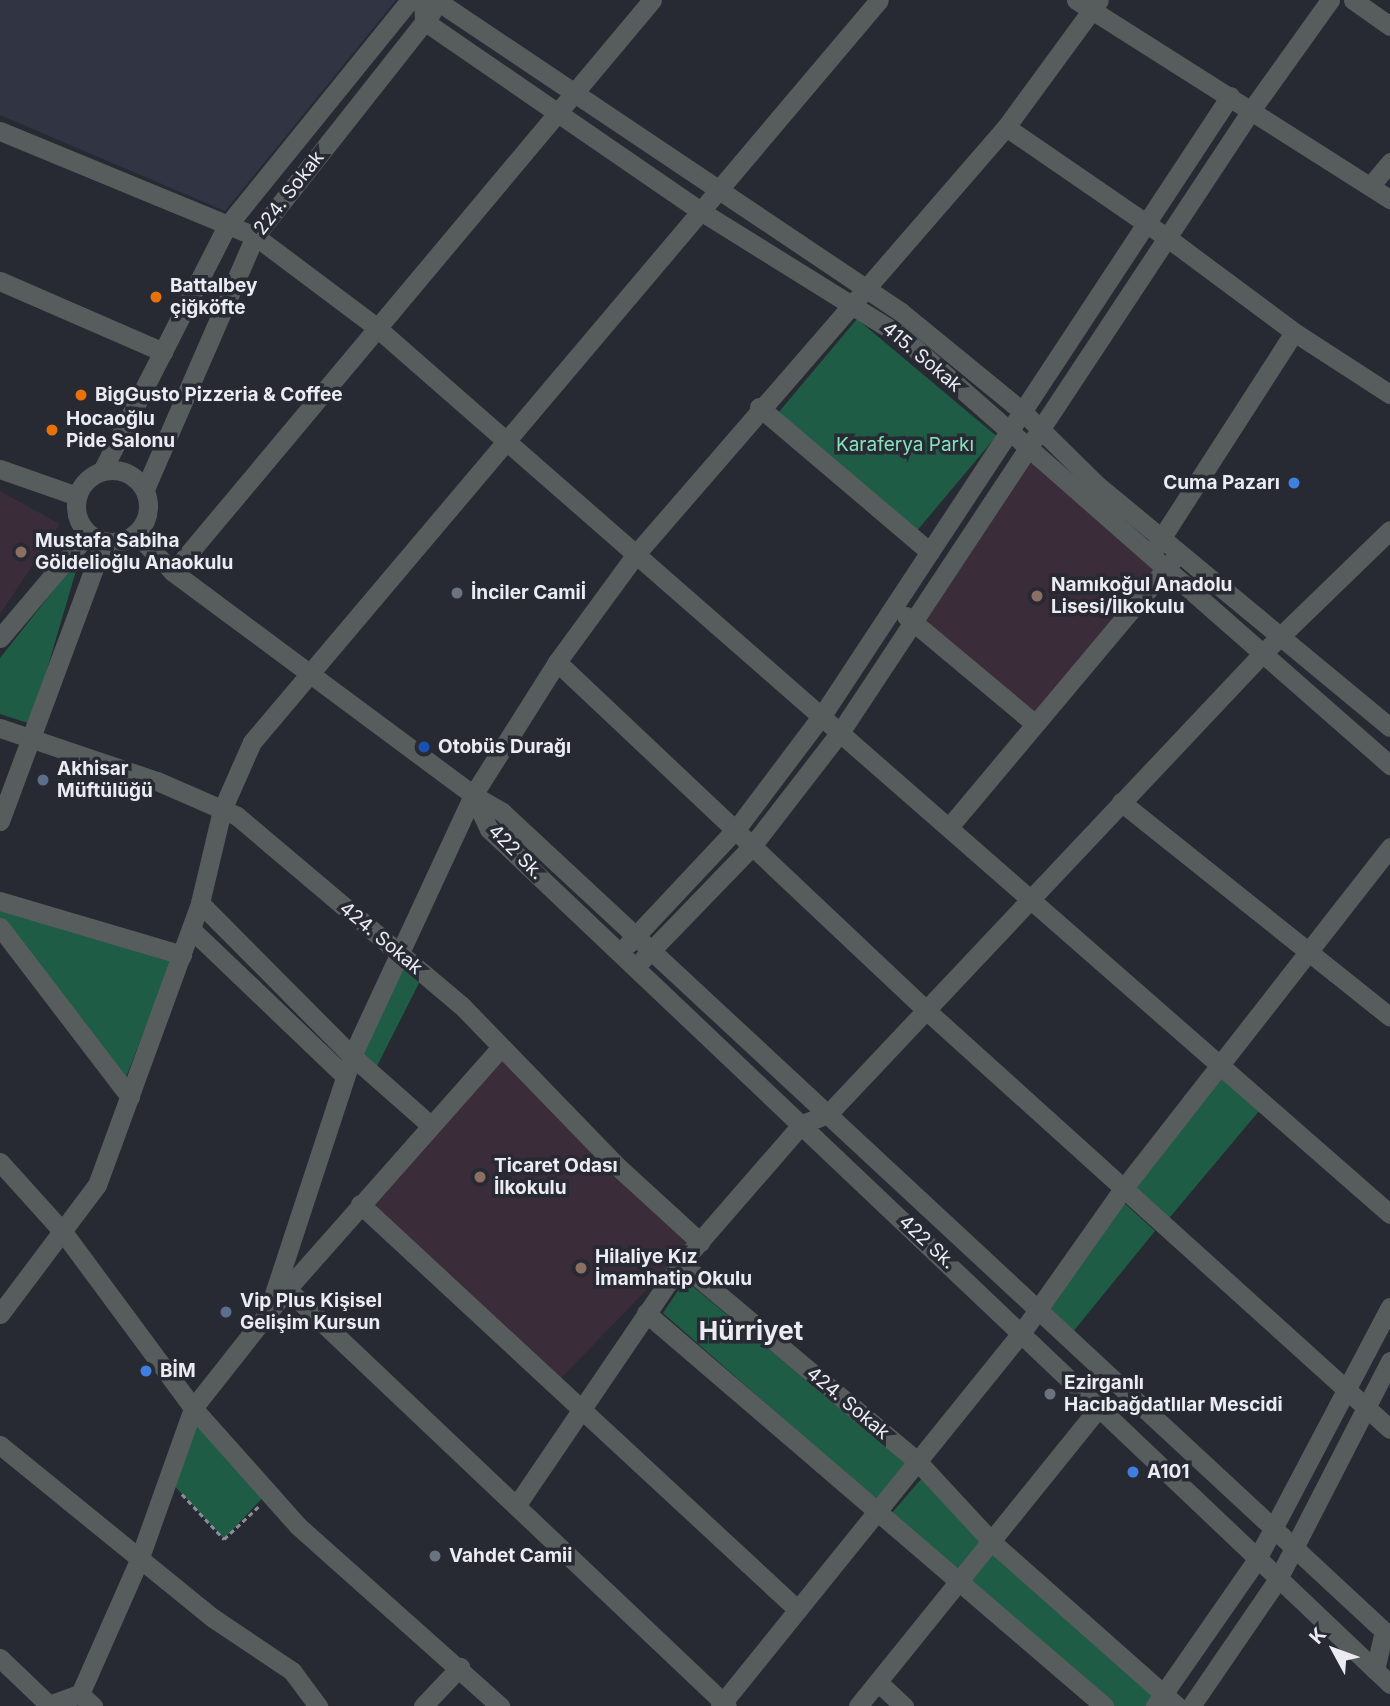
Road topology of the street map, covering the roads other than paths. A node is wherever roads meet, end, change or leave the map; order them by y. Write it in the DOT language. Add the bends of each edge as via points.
graph roads {
  1 [pos="410,0"];
  2 [pos="652,0"];
  3 [pos="879,0"];
  4 [pos="1330,0"];
  5 [pos="1353,0"];
  6 [pos="435,1"];
  7 [pos="1089,3"];
  8 [pos="424,21"];
  9 [pos="1390,26"];
  10 [pos="574,96"];
  11 [pos="1230,96"];
  12 [pos="1252,109"];
  13 [pos="559,113"];
  14 [pos="1006,127"];
  15 [pos="0,131"];
  16 [pos="1390,162"];
  17 [pos="1371,185"];
  18 [pos="721,190"];
  19 [pos="1390,199"];
  20 [pos="702,212"];
  21 [pos="1142,224"];
  22 [pos="227,226"];
  23 [pos="255,236"];
  24 [pos="1170,239"];
  25 [pos="0,281"];
  26 [pos="866,286"];
  27 [pos="853,302"];
  28 [pos="376,327"];
  29 [pos="1293,332"];
  30 [pos="163,352"];
  31 [pos="1390,394"];
  32 [pos="759,408"];
  33 [pos="1023,412"];
  34 [pos="1010,432"];
  35 [pos="1040,433"];
  36 [pos="509,440"];
  37 [pos="1028,450"];
  38 [pos="0,469"];
  39 [pos="102,471"];
  40 [pos="145,489"];
  41 [pos="77,496"];
  42 [pos="1390,530"];
  43 [pos="136,534"];
  44 [pos="96,537"];
  45 [pos="1162,537"];
  46 [pos="930,552"];
  47 [pos="1180,552"];
  48 [pos="636,554"];
  49 [pos="1149,557"];
  50 [pos="1165,570"];
  51 [pos="173,572"];
  52 [pos="893,608"];
  53 [pos="914,621"];
  54 [pos="0,638"];
  55 [pos="1280,638"];
  56 [pos="1262,654"];
  57 [pos="557,662"];
  58 [pos="311,674"];
  59 [pos="823,713"];
  60 [pos="1035,724"];
  61 [pos="1390,727"];
  62 [pos="0,728"];
  63 [pos="841,731"];
  64 [pos="30,738"];
  65 [pos="1390,765"];
  66 [pos="473,795"];
  67 [pos="1121,802"];
  68 [pos="222,810"];
  69 [pos="0,821"];
  70 [pos="949,827"];
  71 [pos="737,828"];
  72 [pos="752,846"];
  73 [pos="1390,847"];
  74 [pos="1030,899"];
  75 [pos="0,901"];
  76 [pos="200,903"];
  77 [pos="0,927"];
  78 [pos="191,929"];
  79 [pos="637,937"];
  80 [pos="653,951"];
  81 [pos="1310,951"];
  82 [pos="619,952"];
  83 [pos="399,953"];
  84 [pos="182,955"];
  85 [pos="634,965"];
  86 [pos="926,1010"];
  87 [pos="1390,1017"];
  88 [pos="501,1047"];
  89 [pos="352,1056"];
  90 [pos="1221,1066"];
  91 [pos="345,1076"];
  92 [pos="130,1097"];
  93 [pos="828,1114"];
  94 [pos="429,1124"];
  95 [pos="802,1124"];
  96 [pos="0,1162"];
  97 [pos="1123,1189"];
  98 [pos="360,1204"];
  99 [pos="1390,1214"];
  100 [pos="63,1232"];
  101 [pos="701,1242"];
  102 [pos="681,1263"];
  103 [pos="287,1289"];
  104 [pos="1390,1307"];
  105 [pos="1037,1308"];
  106 [pos="268,1312"];
  107 [pos="646,1313"];
  108 [pos="0,1314"];
  109 [pos="1023,1332"];
  110 [pos="1390,1361"];
  111 [pos="1347,1389"];
  112 [pos="1100,1406"];
  113 [pos="193,1408"];
  114 [pos="1366,1408"];
  115 [pos="580,1412"];
  116 [pos="1390,1429"];
  117 [pos="0,1445"];
  118 [pos="918,1462"];
  119 [pos="516,1506"];
  120 [pos="877,1511"];
  121 [pos="1272,1529"];
  122 [pos="993,1543"];
  123 [pos="1293,1551"];
  124 [pos="1257,1559"];
  125 [pos="139,1560"];
  126 [pos="1278,1579"];
  127 [pos="961,1582"];
  128 [pos="798,1610"];
  129 [pos="0,1658"];
  130 [pos="460,1667"];
  131 [pos="1375,1670"];
  132 [pos="880,1684"];
  133 [pos="1390,1684"];
  134 [pos="88,1702"];
  135 [pos="1166,1702"];
  136 [pos="724,1705"];
  137 [pos="318,1706"];
  138 [pos="423,1706"];
  139 [pos="500,1706"];
  140 [pos="859,1706"];
  141 [pos="904,1706"];
  142 [pos="1104,1706"];
  143 [pos="1191,1706"];
  1 -- 22 [label="street, 224. Sokak"];
  2 -- 10 [label="street"];
  3 -- 18 [label="street"];
  4 -- 12 [label="street"];
  5 -- 9 [label="street"];
  6 -- 8 [label="street, 224. Sokak"];
  6 -- 10 [label="street, 415. Sokak"];
  7 -- 11 [label="street"];
  7 -- 14 [label="street"];
  8 -- 13 [label="street, 415. Sokak"];
  8 -- 23 [label="street, 224. Sokak"];
  10 -- 13 [label="street"];
  10 -- 18 [label="street, 415. Sokak"];
  11 -- 12 [label="street"];
  11 -- 21 [label="street"];
  12 -- 17 [label="street"];
  12 -- 24 [label="street"];
  13 -- 20 [label="street, 415. Sokak"];
  13 -- 28 [label="street"];
  14 -- 21 [label="street"];
  14 -- 26 [label="street"];
  15 -- 22 [label="street"];
  16 -- 17 [label="street"];
  17 -- 19 [label="street"];
  18 -- 20 [label="street"];
  18 -- 26 [label="street, 415. Sokak"];
  20 -- 27 [label="street, 415. Sokak"];
  20 -- 36 [label="street"];
  21 -- 24 [label="street"];
  21 -- 33 [label="street"];
  22 -- 23 [label="street"];
  22 -- 30 [label="street, 224. Sokak"];
  23 -- 28 [label="street"];
  23 -- 40 [label="street, 224. Sokak"];
  24 -- 29 [label="street"];
  24 -- 35 [label="street"];
  25 -- 30 [label="street"];
  26 -- 27 [label="street"];
  26 -- 33 [label="street, 415. Sokak"];
  27 -- 32 [label="street"];
  27 -- 34 [label="street, 415. Sokak" via="901,336"];
  28 -- 36 [label="street"];
  28 -- 51 [label="street"];
  29 -- 31 [label="street"];
  29 -- 45 [label="street"];
  30 -- 39 [label="street, 224. Sokak"];
  32 -- 46 [label="street"];
  32 -- 48 [label="street"];
  33 -- 34 [label="street"];
  33 -- 35 [label="street, 415. Sokak"];
  34 -- 37 [label="street, 415. Sokak"];
  34 -- 46 [label="street"];
  35 -- 37 [label="street"];
  35 -- 45 [label="street, 415. Sokak"];
  36 -- 48 [label="street"];
  36 -- 58 [label="street"];
  37 -- 49 [label="street, 415. Sokak"];
  37 -- 53 [label="street"];
  38 -- 41 [label="street"];
  39 -- 40 [label="street" via="127,472"];
  39 -- 41 [label="street" via="90,477"];
  40 -- 43 [label="street" via="148,513"];
  41 -- 44 [label="street" via="78,519"];
  42 -- 55 [label="street"];
  43 -- 44 [label="street" via="126,540"];
  43 -- 51 [label="street, 422 Sk."];
  44 -- 54 [label="street"];
  44 -- 64 [label="street"];
  45 -- 47 [label="street, 415. Sokak"];
  45 -- 49 [label="street"];
  46 -- 52 [label="street"];
  47 -- 50 [label="street"];
  47 -- 55 [label="street, 415. Sokak"];
  48 -- 57 [label="street"];
  48 -- 59 [label="street"];
  49 -- 50 [label="street, 415. Sokak"];
  50 -- 56 [label="street, 415. Sokak"];
  50 -- 60 [label="street"];
  51 -- 58 [label="street, 422 Sk."];
  52 -- 53 [label="street"];
  52 -- 59 [label="street"];
  53 -- 60 [label="street"];
  53 -- 63 [label="street"];
  55 -- 56 [label="street"];
  55 -- 61 [label="street, 415. Sokak"];
  56 -- 65 [label="street, 415. Sokak"];
  56 -- 67 [label="street"];
  57 -- 66 [label="street"];
  57 -- 71 [label="street"];
  58 -- 66 [label="street, 422 Sk."];
  58 -- 68 [label="street" via="252,742"];
  59 -- 63 [label="street"];
  59 -- 71 [label="street"];
  60 -- 70 [label="street"];
  62 -- 64 [label="street, 424. Sokak"];
  63 -- 70 [label="street"];
  63 -- 72 [label="street"];
  64 -- 68 [label="street, 424. Sokak"];
  64 -- 69 [label="street"];
  66 -- 79 [label="street, 422 Sk." via="502,811"];
  66 -- 82 [label="street, 422 Sk." via="489,828"];
  66 -- 83 [label="street"];
  67 -- 74 [label="street"];
  67 -- 81 [label="street"];
  68 -- 76 [label="street"];
  68 -- 83 [label="street, 424. Sokak" via="237,817"];
  70 -- 74 [label="street"];
  71 -- 72 [label="street"];
  71 -- 79 [label="street"];
  72 -- 80 [label="street"];
  72 -- 86 [label="street"];
  73 -- 81 [label="street"];
  74 -- 86 [label="street"];
  74 -- 90 [label="street"];
  75 -- 84 [label="street"];
  76 -- 78 [label="street"];
  76 -- 89 [label="street"];
  77 -- 92 [label="street"];
  78 -- 84 [label="street"];
  78 -- 91 [label="street"];
  79 -- 80 [label="street, 422 Sk."];
  79 -- 82 [label="street"];
  80 -- 85 [label="street"];
  80 -- 93 [label="street, 422 Sk."];
  81 -- 87 [label="street"];
  81 -- 90 [label="street"];
  82 -- 85 [label="street, 422 Sk."];
  83 -- 88 [label="street, 424. Sokak"];
  83 -- 89 [label="street"];
  84 -- 92 [label="street"];
  85 -- 95 [label="street, 422 Sk."];
  86 -- 93 [label="street"];
  86 -- 97 [label="street"];
  88 -- 94 [label="street"];
  88 -- 101 [label="street, 424. Sokak" via="617,1166"];
  89 -- 91 [label="street"];
  89 -- 94 [label="street"];
  90 -- 97 [label="street"];
  90 -- 99 [label="street"];
  91 -- 106 [label="street"];
  92 -- 100 [label="street" via="97,1185"];
  93 -- 95 [label="street"];
  93 -- 105 [label="street, 422 Sk."];
  94 -- 98 [label="street"];
  95 -- 101 [label="street"];
  95 -- 109 [label="street, 422 Sk."];
  96 -- 100 [label="street"];
  97 -- 105 [label="street"];
  97 -- 111 [label="street"];
  98 -- 103 [label="street"];
  98 -- 115 [label="street"];
  100 -- 108 [label="street"];
  100 -- 113 [label="street"];
  101 -- 102 [label="street"];
  102 -- 107 [label="street"];
  102 -- 118 [label="street, 424. Sokak"];
  103 -- 106 [label="street"];
  103 -- 119 [label="street"];
  104 -- 111 [label="street"];
  105 -- 109 [label="street"];
  105 -- 121 [label="street, 422 Sk."];
  106 -- 113 [label="street"];
  107 -- 115 [label="street"];
  107 -- 120 [label="street"];
  109 -- 112 [label="street, 422 Sk."];
  109 -- 118 [label="street"];
  110 -- 114 [label="street"];
  111 -- 114 [label="street"];
  111 -- 121 [label="street"];
  112 -- 122 [label="street"];
  112 -- 124 [label="street, 422 Sk."];
  113 -- 125 [label="street"];
  113 -- 130 [label="street" via="298,1526"];
  114 -- 116 [label="street"];
  114 -- 123 [label="street"];
  115 -- 119 [label="street"];
  115 -- 128 [label="street"];
  117 -- 125 [label="street"];
  118 -- 120 [label="street"];
  118 -- 122 [label="street, 424. Sokak"];
  119 -- 136 [label="street"];
  120 -- 127 [label="street"];
  120 -- 128 [label="street"];
  121 -- 123 [label="street, 422 Sk."];
  121 -- 124 [label="street"];
  122 -- 127 [label="street"];
  122 -- 135 [label="street, 424. Sokak"];
  123 -- 126 [label="street"];
  123 -- 131 [label="street, 422 Sk." via="1384,1631"];
  124 -- 126 [label="street, 422 Sk."];
  124 -- 135 [label="street"];
  125 -- 134 [label="street"];
  125 -- 137 [label="street" via="292,1671"];
  126 -- 131 [label="street, 422 Sk."];
  126 -- 143 [label="street"];
  127 -- 132 [label="street"];
  127 -- 142 [label="street"];
  128 -- 136 [label="street"];
  129 -- 134 [label="street" via="49,1706"];
  130 -- 138 [label="street"];
  130 -- 139 [label="street"];
  131 -- 133 [label="street, 422 Sk."];
  132 -- 140 [label="street"];
  132 -- 141 [label="street"];
}
